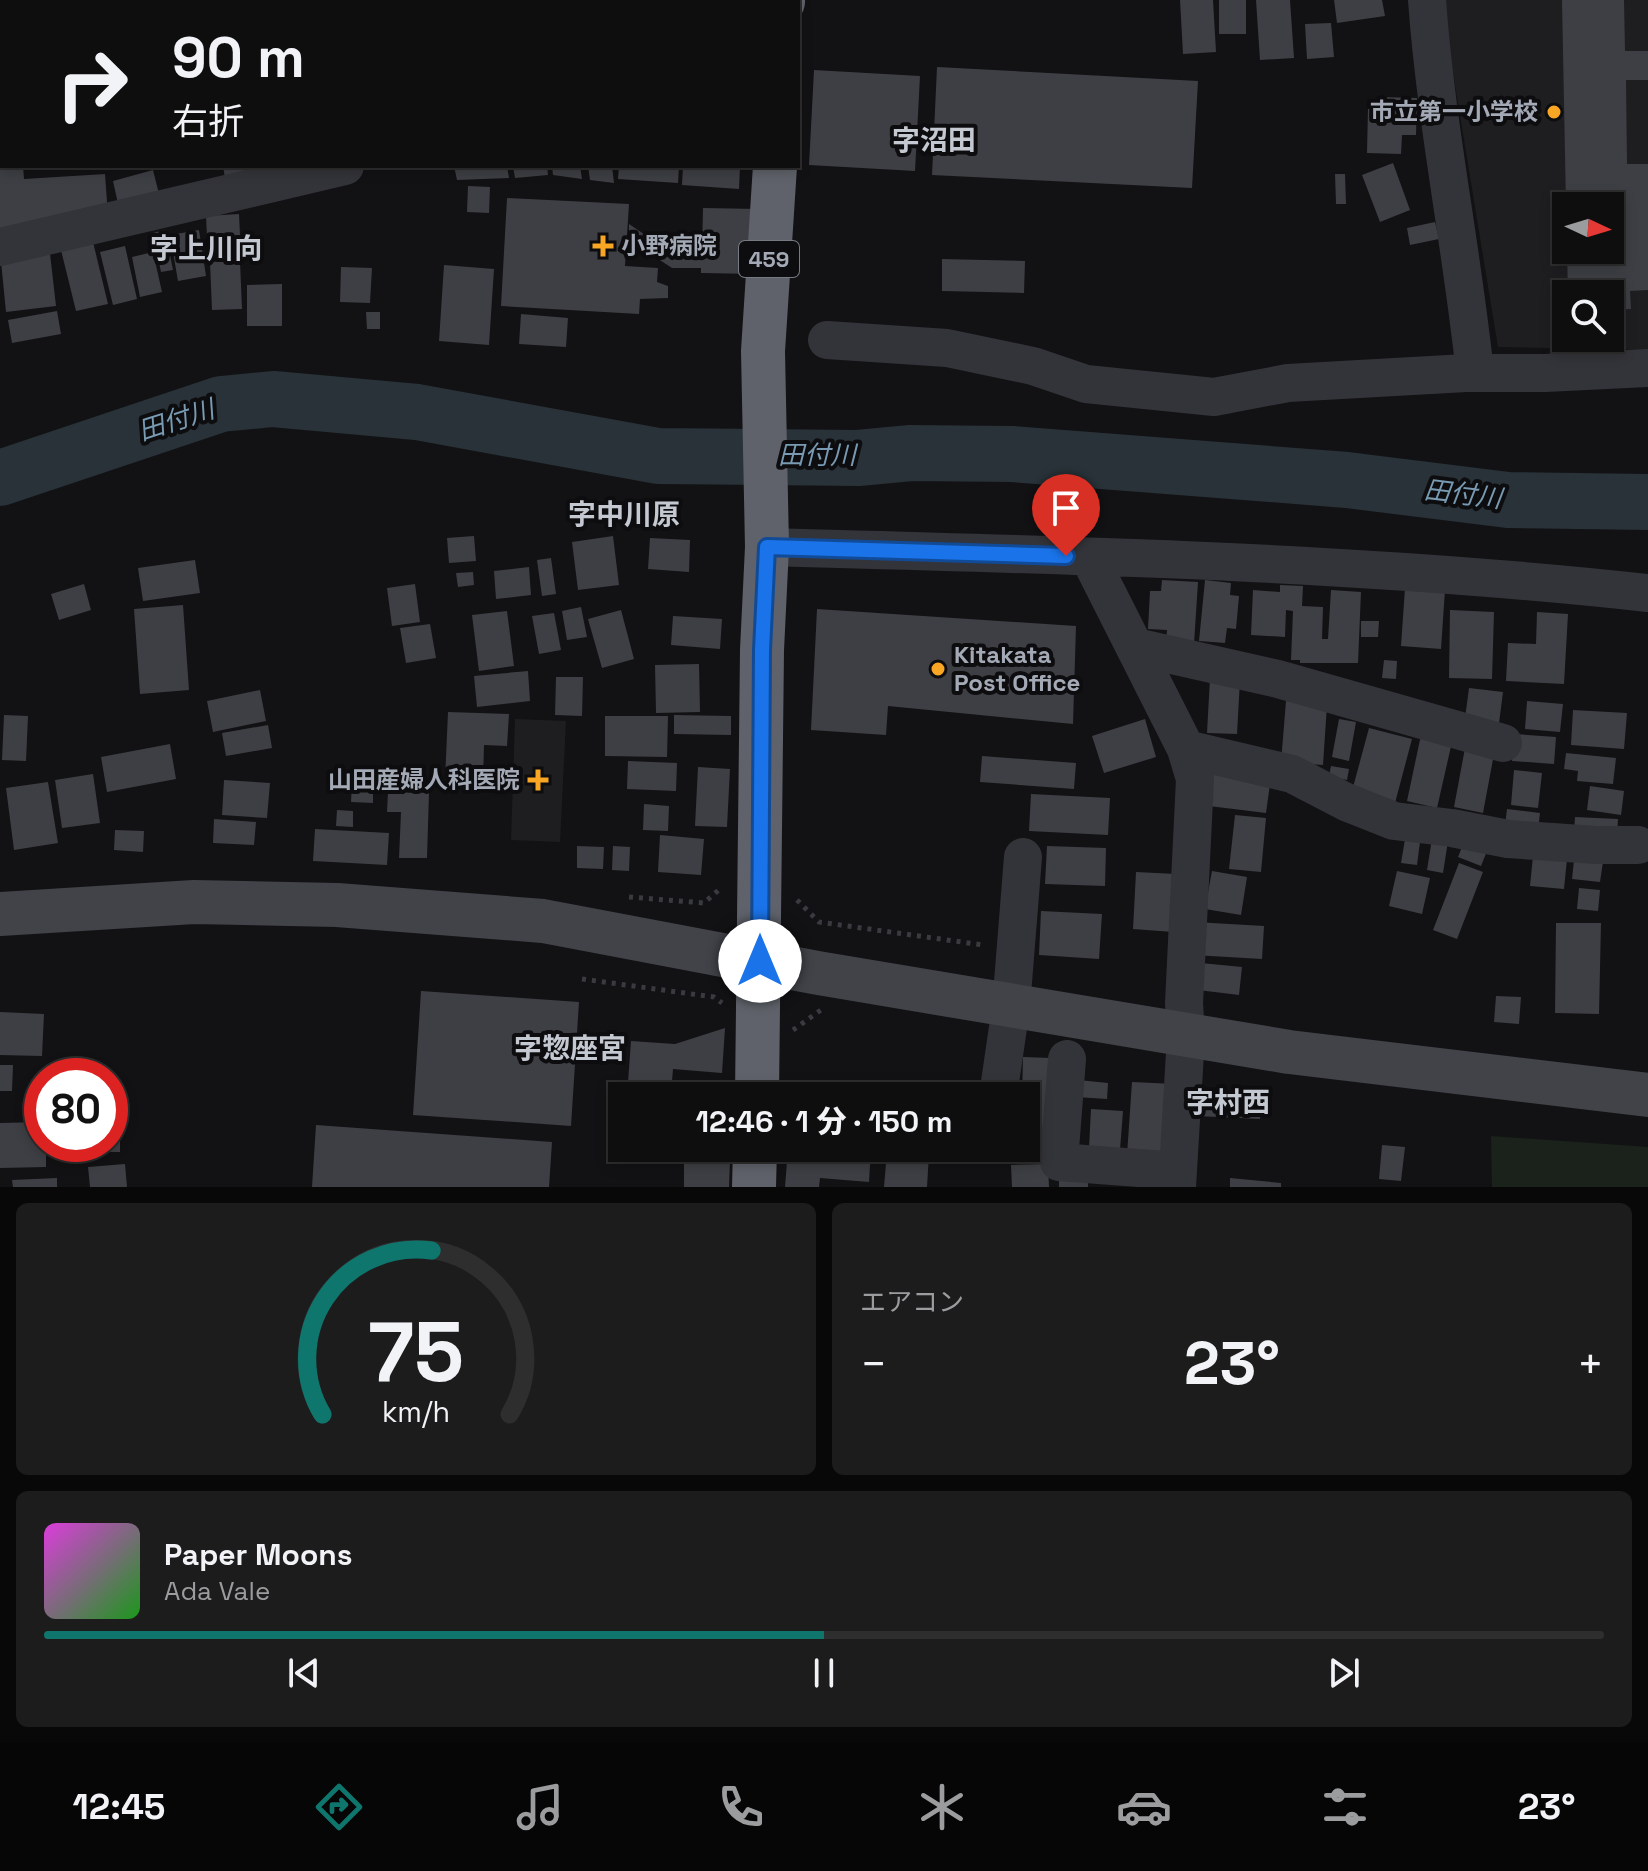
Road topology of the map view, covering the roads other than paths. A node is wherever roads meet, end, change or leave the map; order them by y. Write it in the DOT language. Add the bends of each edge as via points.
graph roads {
  1 [pos="1427,0"];
  2 [pos="336,168"];
  3 [pos="775,168"];
  4 [pos="0,247"];
  5 [pos="827,340"];
  6 [pos="1648,368"];
  7 [pos="1475,373"];
  8 [pos="766,529"];
  9 [pos="1089,557"];
  10 [pos="1648,593"];
  11 [pos="1136,647"];
  12 [pos="1503,743"];
  13 [pos="1186,749"];
  14 [pos="1638,845"];
  15 [pos="1023,857"];
  16 [pos="0,914"];
  17 [pos="760,961"];
  18 [pos="1011,1007"];
  19 [pos="1186,1036"];
  20 [pos="1067,1059"];
  21 [pos="757,1082"];
  22 [pos="1000,1082"];
  23 [pos="1648,1095"];
  24 [pos="1043,1146"];
  25 [pos="755,1162"];
  26 [pos="1178,1179"];
  27 [pos="754,1187"];
  1 -- 7 [label="street"];
  2 -- 4 [label="street"];
  3 -- 8 [label="highway, 459" via="763,351"];
  5 -- 7 [label="street" via="947,348 1033,366 1086,384 1214,397 1288,383"];
  6 -- 7 [label="street"];
  8 -- 9 [label="street"];
  8 -- 17 [label="highway, 459"];
  9 -- 10 [label="street" via="1532,581"];
  9 -- 11 [label="street"];
  11 -- 12 [label="street" via="1278,679"];
  11 -- 13 [label="street"];
  13 -- 14 [label="street" via="1292,774 1394,821 1508,839"];
  13 -- 19 [label="street" via="1195,779"];
  15 -- 18 [label="street"];
  16 -- 17 [label="street" via="194,902 337,905 543,921"];
  17 -- 18 [label="street"];
  17 -- 21 [label="highway, 459"];
  18 -- 19 [label="street"];
  18 -- 22 [label="street"];
  19 -- 23 [label="street"];
  19 -- 26 [label="street"];
  20 -- 24 [label="street"];
  24 -- 26 [label="street" via="1059,1162"];
  25 -- 27 [label="highway"];
}
